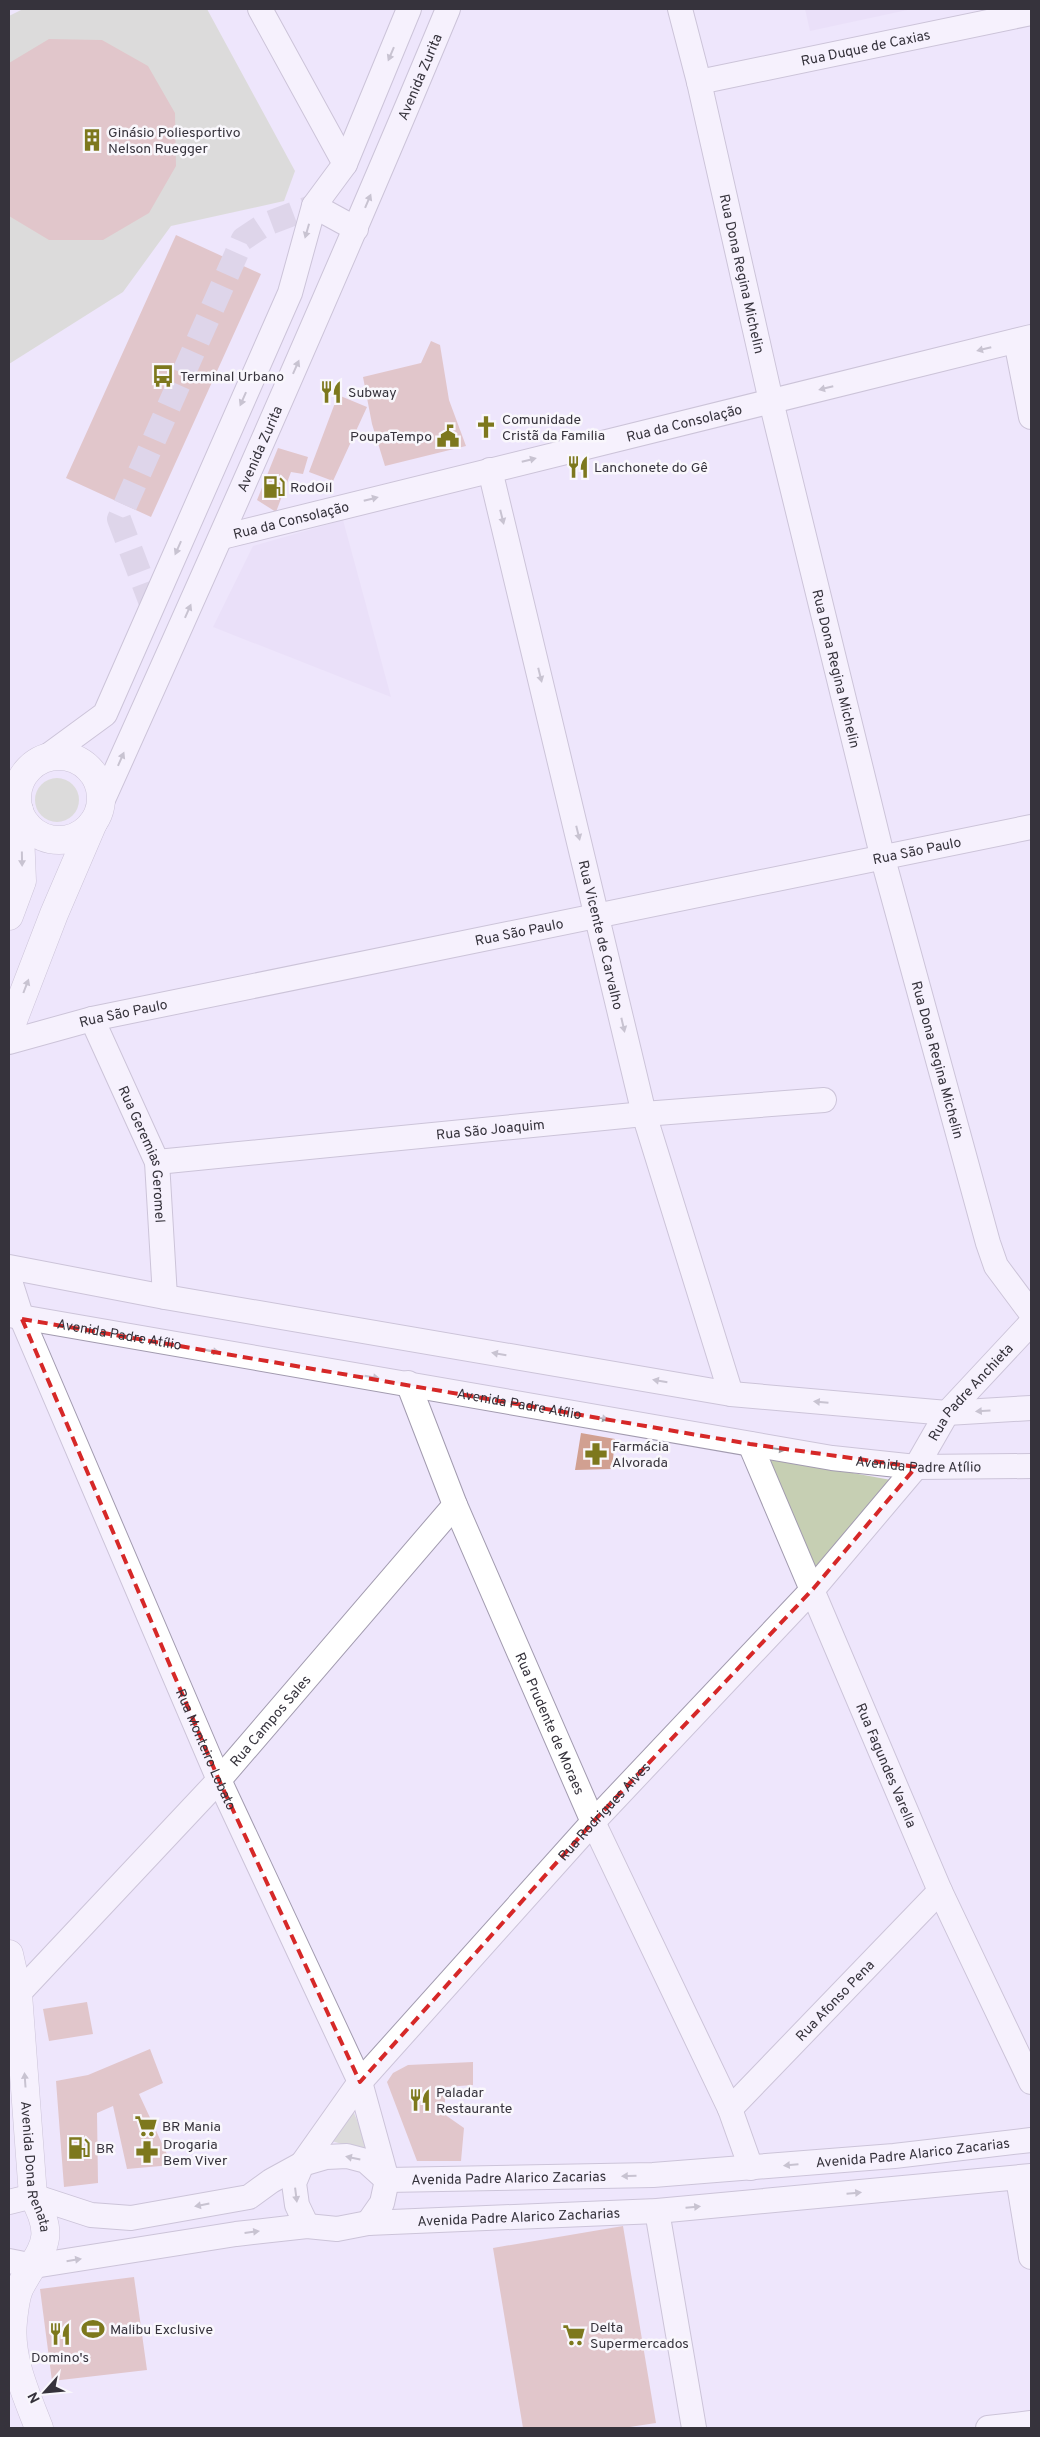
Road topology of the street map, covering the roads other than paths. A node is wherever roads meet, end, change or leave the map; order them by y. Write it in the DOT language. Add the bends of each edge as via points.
graph roads {
  1 [pos="260,9"];
  2 [pos="410,9"];
  3 [pos="448,9"];
  4 [pos="680,9"];
  5 [pos="1031,13"];
  6 [pos="699,82"];
  7 [pos="345,164"];
  8 [pos="314,206"];
  9 [pos="356,230"];
  10 [pos="1024,339"];
  11 [pos="771,401"];
  12 [pos="1031,417"];
  13 [pos="490,470"];
  14 [pos="222,537"];
  15 [pos="27,763"];
  16 [pos="19,810"];
  17 [pos="97,814"];
  18 [pos="1031,827"];
  19 [pos="883,859"];
  20 [pos="9,916"];
  21 [pos="598,917"];
  22 [pos="92,1019"];
  23 [pos="9,1031"];
  24 [pos="9,1042"];
  25 [pos="824,1100"];
  26 [pos="644,1114"];
  27 [pos="157,1162"];
  28 [pos="9,1267"];
  29 [pos="9,1278"];
  30 [pos="165,1297"];
  31 [pos="1031,1314"];
  32 [pos="15,1317"];
  33 [pos="1031,1323"];
  34 [pos="408,1383"];
  35 [pos="731,1394"];
  36 [pos="1031,1408"];
  37 [pos="947,1413"];
  38 [pos="750,1444"];
  39 [pos="1031,1466"];
  40 [pos="916,1467"];
  41 [pos="455,1505"];
  42 [pos="812,1589"];
  43 [pos="220,1780"];
  44 [pos="594,1822"];
  45 [pos="940,1891"];
  46 [pos="9,1954"];
  47 [pos="18,1994"];
  48 [pos="360,2082"];
  49 [pos="1031,2082"];
  50 [pos="730,2109"];
  51 [pos="1031,2140"];
  52 [pos="302,2164"];
  53 [pos="751,2168"];
  54 [pos="1025,2178"];
  55 [pos="387,2180"];
  56 [pos="21,2199"];
  57 [pos="656,2210"];
  58 [pos="368,2223"];
  59 [pos="307,2226"];
  60 [pos="1031,2257"];
  61 [pos="22,2264"];
  62 [pos="1031,2423"];
  63 [pos="39,2428"];
  64 [pos="694,2428"];
  65 [pos="988,2428"];
  1 -- 7 [label="street"];
  2 -- 7 [label="street, one-way"];
  9 -- 3 [label="street, Avenida Zurita, one-way"];
  4 -- 6 [label="street, Rua Dona Regina Michelin"];
  5 -- 6 [label="street, Rua Duque de Caxias"];
  6 -- 11 [label="street, Rua Dona Regina Michelin"];
  7 -- 8 [label="street"];
  8 -- 9 [label="street"];
  8 -- 15 [label="street, one-way" via="290,293 105,714"];
  14 -- 9 [label="street, Avenida Zurita, one-way"];
  10 -- 11 [label="street, Rua da Consolação, one-way"];
  10 -- 12 [label="street"];
  13 -- 11 [label="street, Rua da Consolação, one-way"];
  11 -- 19 [label="street, Rua Dona Regina Michelin"];
  14 -- 13 [label="street, Rua da Consolação, one-way"];
  13 -- 21 [label="street, Rua Vicente de Carvalho, one-way"];
  17 -- 14 [label="street, Avenida Zurita, one-way"];
  15 -- 16 [label="main road" via="18,788"];
  15 -- 17 [label="main road" via="59,756 73,758 86,765 100,789"];
  16 -- 17 [label="main road" via="24,822 34,832 59,841 84,833"];
  16 -- 20 [label="main road, one-way" via="22,881"];
  23 -- 17 [label="main road, one-way"];
  18 -- 19 [label="street, Rua São Paulo"];
  19 -- 21 [label="street, Rua São Paulo"];
  19 -- 31 [label="street, Rua Dona Regina Michelin" via="988,1243 1000,1273"];
  21 -- 22 [label="street, Rua São Paulo"];
  21 -- 26 [label="street, Rua Vicente de Carvalho, one-way"];
  22 -- 24 [label="street, Rua São Paulo"];
  22 -- 27 [label="street, Rua Geremias Geromel"];
  25 -- 26 [label="street, Rua São Joaquim"];
  26 -- 27 [label="street, Rua São Joaquim"];
  26 -- 35 [label="street, Rua Vicente de Carvalho"];
  27 -- 30 [label="street, Rua Geremias Geromel"];
  28 -- 30 [label="street"];
  29 -- 32 [label="street, Rua Monteiro Lobato"];
  35 -- 30 [label="street, one-way"];
  32 -- 34 [label="street, Avenida Padre Atílio, one-way"];
  32 -- 43 [label="street, Rua Monteiro Lobato"];
  33 -- 37 [label="street, Rua Padre Anchieta"];
  34 -- 38 [label="street, Avenida Padre Atílio, one-way"];
  34 -- 41 [label="street, Rua Prudente de Moraes"];
  37 -- 35 [label="street, one-way"];
  36 -- 37 [label="street, one-way"];
  37 -- 40 [label="street, Rua Padre Anchieta"];
  38 -- 40 [label="street, Avenida Padre Atílio, one-way" via="832,1458"];
  38 -- 42 [label="street, Rua Fagundes Varella"];
  39 -- 40 [label="street, Avenida Padre Atílio"];
  40 -- 42 [label="street, Rua Rodrigues Alves"];
  41 -- 43 [label="street, Rua Campos Sales"];
  41 -- 44 [label="street, Rua Prudente de Moraes"];
  42 -- 44 [label="street, Rua Rodrigues Alves"];
  42 -- 45 [label="street, Rua Fagundes Varella"];
  43 -- 47 [label="street, Rua Campos Sales"];
  43 -- 48 [label="street, Rua Monteiro Lobato"];
  44 -- 48 [label="street, Rua Rodrigues Alves"];
  44 -- 50 [label="street, Rua Prudente de Moraes"];
  45 -- 49 [label="street, Rua Fagundes Varella"];
  45 -- 50 [label="street, Rua Afonso Pena"];
  46 -- 47 [label="main road, Avenida Dona Renata"];
  56 -- 47 [label="main road, Avenida Dona Renata, one-way"];
  48 -- 52 [label="street, Rua Rodrigues Alves"];
  48 -- 55 [label="street, Rua Monteiro Lobato"];
  50 -- 53 [label="street, Rua Prudente de Moraes"];
  51 -- 53 [label="street, Avenida Padre Alarico Zacarias, one-way"];
  55 -- 52 [label="street, one-way" via="366,2161 347,2156 326,2157"];
  52 -- 56 [label="street, one-way" via="249,2196 131,2218 91,2215"];
  52 -- 59 [label="street, one-way" via="294,2183 297,2205"];
  53 -- 55 [label="street, Avenida Padre Alarico Zacarias, one-way" via="653,2175"];
  57 -- 54 [label="street, Avenida Padre Alarico Zacharias, one-way"];
  54 -- 60 [label="street"];
  55 -- 58 [label="street" via="382,2203"];
  56 -- 61 [label="main road, Avenida Dona Renata" via="43,2214 46,2230 41,2253"];
  57 -- 58 [label="street, Avenida Padre Alarico Zacharias"];
  57 -- 64 [label="street"];
  58 -- 59 [label="street, Avenida Padre Alarico Zacharias" via="337,2229"];
  61 -- 59 [label="street, Avenida Padre Alarico Zacharias, one-way"];
  61 -- 63 [label="main road, Avenida Dona Renata" via="13,2322 14,2354"];
  62 -- 65 [label="street"];
}
